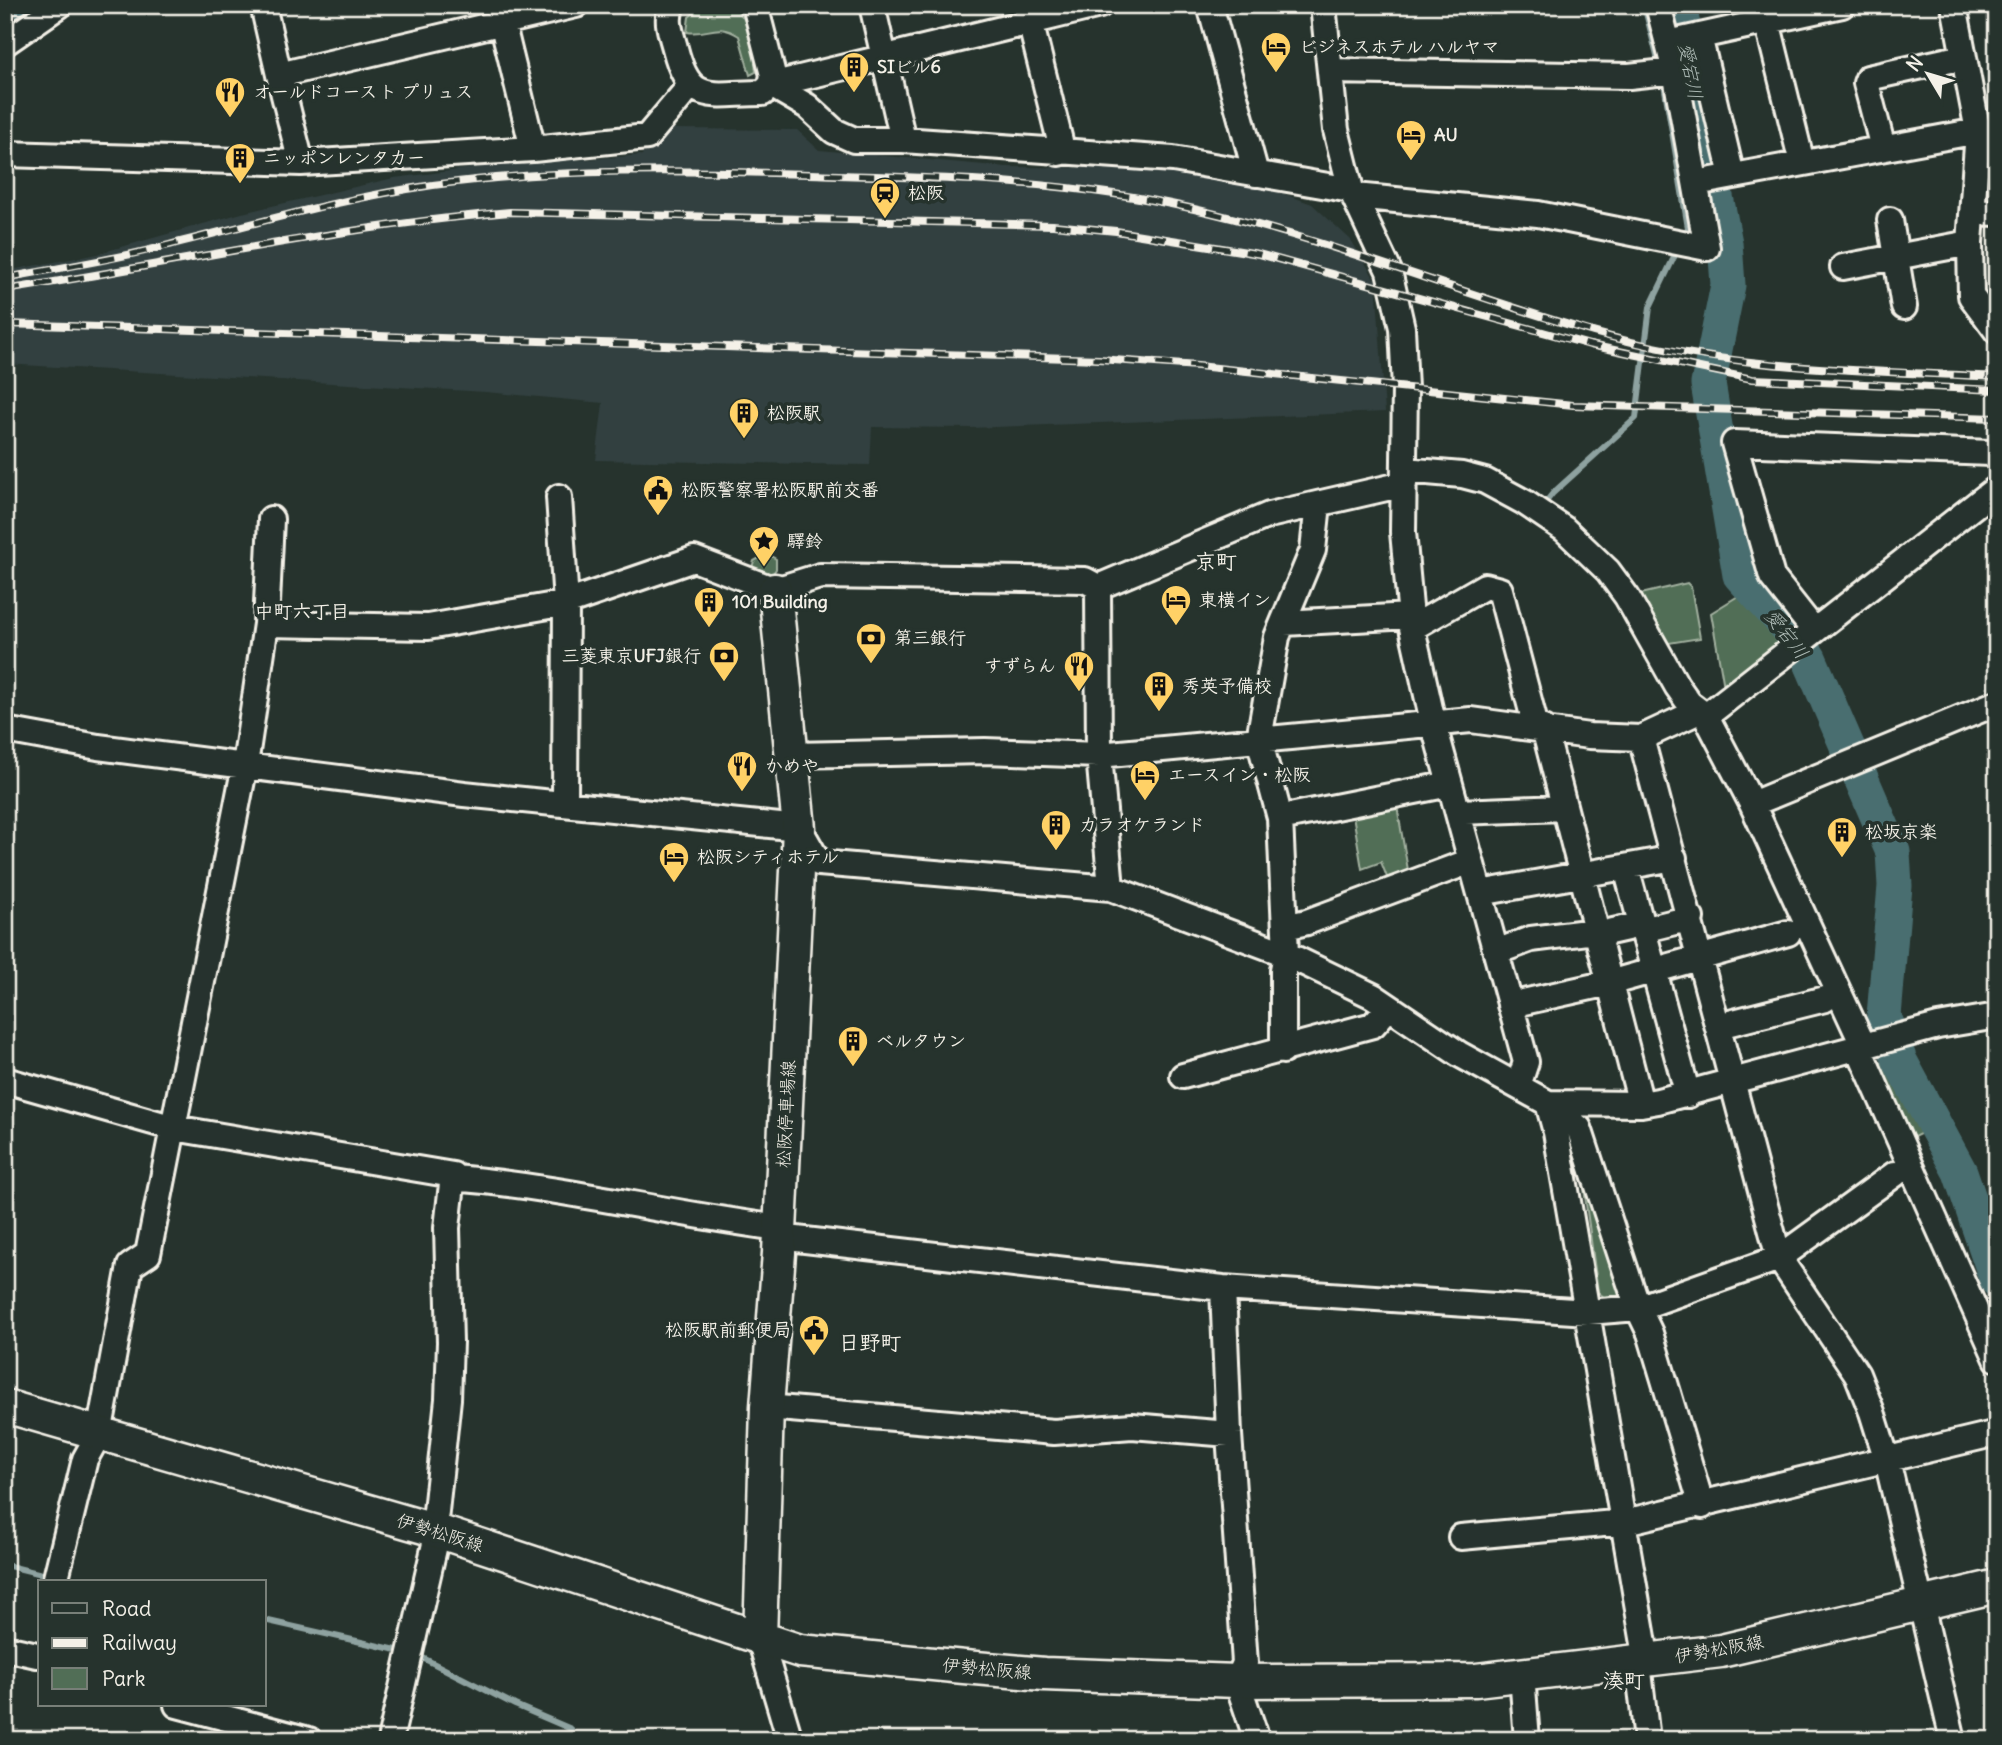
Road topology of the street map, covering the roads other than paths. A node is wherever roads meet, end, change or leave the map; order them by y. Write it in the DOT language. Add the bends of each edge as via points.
graph roads {
  1 [pos="60,5"];
  2 [pos="263,5"];
  3 [pos="576,5"];
  4 [pos="672,5"];
  5 [pos="755,5"];
  6 [pos="872,5"];
  7 [pos="1100,5"];
  8 [pos="1209,5"];
  9 [pos="1323,5"];
  10 [pos="1658,5"];
  11 [pos="1842,5"];
  12 [pos="1954,5"];
  13 [pos="500,14"];
  14 [pos="1028,14"];
  15 [pos="1767,21"];
  16 [pos="1684,39"];
  17 [pos="5,43"];
  18 [pos="884,57"];
  19 [pos="1963,57"];
  20 [pos="1330,71"];
  21 [pos="1666,72"];
  22 [pos="279,75"];
  23 [pos="771,85"];
  24 [pos="690,86"];
  25 [pos="1987,131"];
  26 [pos="903,141"];
  27 [pos="1883,148"];
  28 [pos="533,149"];
  29 [pos="1059,153"];
  30 [pos="5,154"];
  31 [pos="301,163"];
  32 [pos="1802,163"];
  33 [pos="1256,174"];
  34 [pos="1730,177"];
  35 [pos="1697,183"];
  36 [pos="1353,193"];
  37 [pos="1985,212"];
  38 [pos="1890,220"];
  39 [pos="1970,243"];
  40 [pos="1896,256"];
  41 [pos="1843,267"];
  42 [pos="1904,307"];
  43 [pos="1997,331"];
  44 [pos="1997,459"];
  45 [pos="1404,477"];
  46 [pos="1997,488"];
  47 [pos="559,496"];
  48 [pos="1318,504"];
  49 [pos="271,519"];
  50 [pos="1098,587"];
  51 [pos="775,590"];
  52 [pos="566,603"];
  53 [pos="1411,622"];
  54 [pos="266,624"];
  55 [pos="1284,624"];
  56 [pos="1803,638"];
  57 [pos="1997,703"];
  58 [pos="1702,713"];
  59 [pos="1433,722"];
  60 [pos="1540,727"];
  61 [pos="5,730"];
  62 [pos="1641,737"];
  63 [pos="1259,739"];
  64 [pos="793,755"];
  65 [pos="1100,755"];
  66 [pos="245,765"];
  67 [pos="1450,784"];
  68 [pos="565,803"];
  69 [pos="1752,804"];
  70 [pos="1564,808"];
  71 [pos="1458,812"];
  72 [pos="1280,818"];
  73 [pos="799,828"];
  74 [pos="1674,858"];
  75 [pos="1471,861"];
  76 [pos="1626,869"];
  77 [pos="1579,876"];
  78 [pos="1111,888"];
  79 [pos="1480,893"];
  80 [pos="1690,918"];
  81 [pos="1285,927"];
  82 [pos="1641,928"];
  83 [pos="1596,933"];
  84 [pos="1788,933"];
  85 [pos="1496,952"];
  86 [pos="1286,954"];
  87 [pos="1701,957"];
  88 [pos="1653,970"];
  89 [pos="1609,983"];
  90 [pos="1825,999"];
  91 [pos="1510,1004"];
  92 [pos="1390,1007"];
  93 [pos="1997,1016"];
  94 [pos="1718,1027"];
  95 [pos="1867,1046"];
  96 [pos="1283,1051"];
  97 [pos="1183,1076"];
  98 [pos="5,1080"];
  99 [pos="1733,1082"];
  100 [pos="1518,1086"];
  101 [pos="1688,1095"];
  102 [pos="1548,1103"];
  103 [pos="1641,1104"];
  104 [pos="174,1128"];
  105 [pos="1895,1174"];
  106 [pos="453,1178"];
  107 [pos="780,1233"];
  108 [pos="1779,1258"];
  109 [pos="1223,1288"];
  110 [pos="1638,1308"];
  111 [pos="1588,1312"];
  112 [pos="1997,1359"];
  113 [pos="5,1406"];
  114 [pos="767,1407"];
  115 [pos="1997,1433"];
  116 [pos="99,1434"];
  117 [pos="1229,1434"];
  118 [pos="1887,1460"];
  119 [pos="1702,1506"];
  120 [pos="1625,1522"];
  121 [pos="436,1530"];
  122 [pos="1461,1537"];
  123 [pos="55,1580"];
  124 [pos="1997,1586"];
  125 [pos="1921,1603"];
  126 [pos="760,1639"];
  127 [pos="5,1648"];
  128 [pos="38,1654"];
  129 [pos="1642,1662"];
  130 [pos="1522,1675"];
  131 [pos="1237,1681"];
  132 [pos="181,1706"];
  133 [pos="309,1740"];
  134 [pos="390,1740"];
  135 [pos="790,1740"];
  136 [pos="1257,1740"];
  137 [pos="1527,1740"];
  138 [pos="1647,1740"];
  139 [pos="1953,1740"];
  1 -- 17 [label="street"];
  2 -- 22 [label="street"];
  3 -- 13 [label="street"];
  4 -- 24 [label="street" via="668,21 680,68"];
  5 -- 23 [label="street" via="771,63"];
  6 -- 18 [label="street"];
  7 -- 14 [label="street"];
  8 -- 33 [label="street"];
  9 -- 20 [label="street"];
  10 -- 16 [label="street"];
  11 -- 15 [label="street"];
  12 -- 19 [label="street"];
  13 -- 22 [label="street"];
  13 -- 28 [label="street"];
  14 -- 18 [label="street"];
  14 -- 29 [label="street" via="1060,141"];
  15 -- 16 [label="street"];
  15 -- 32 [label="street"];
  16 -- 21 [label="street"];
  16 -- 34 [label="street"];
  18 -- 23 [label="street"];
  18 -- 26 [label="street"];
  19 -- 25 [label="street"];
  19 -- 27 [label="street" via="1868,78"];
  20 -- 21 [label="street" via="1629,76"];
  20 -- 36 [label="street" via="1336,130"];
  21 -- 35 [label="street"];
  22 -- 31 [label="street"];
  23 -- 24 [label="street" via="763,93 700,93"];
  23 -- 26 [label="street" via="807,106 834,131 854,140"];
  24 -- 28 [label="street" via="647,137"];
  25 -- 27 [label="street"];
  25 -- 37 [label="street"];
  26 -- 29 [label="street"];
  27 -- 32 [label="street"];
  28 -- 31 [label="street"];
  29 -- 33 [label="street" via="1173,159"];
  30 -- 31 [label="street"];
  32 -- 34 [label="street"];
  33 -- 36 [label="street"];
  34 -- 35 [label="street"];
  35 -- 36 [label="street" via="1707,247 1538,214"];
  36 -- 45 [label="street" via="1389,271 1402,328"];
  37 -- 39 [label="street"];
  38 -- 40 [label="street"];
  39 -- 40 [label="street"];
  39 -- 43 [label="street" via="1971,296"];
  40 -- 41 [label="street"];
  40 -- 42 [label="street"];
  44 -- 56 [label="street" via="1991,453 1734,443 1772,577"];
  45 -- 48 [label="street"];
  45 -- 53 [label="street" via="1403,531"];
  45 -- 58 [label="street" via="1462,475 1485,481 1549,519 1608,571 1676,686"];
  46 -- 56 [label="street"];
  47 -- 52 [label="street"];
  48 -- 50 [label="street" via="1269,515"];
  48 -- 55 [label="street" via="1313,550"];
  49 -- 54 [label="street"];
  50 -- 51 [label="street" via="1085,580 820,576"];
  50 -- 65 [label="street"];
  51 -- 52 [label="street" via="694,559"];
  51 -- 64 [label="main road, 松阪停車場線"];
  52 -- 54 [label="street" via="428,627"];
  52 -- 68 [label="street"];
  53 -- 55 [label="street"];
  53 -- 59 [label="street"];
  53 -- 60 [label="street" via="1485,586 1500,590"];
  54 -- 66 [label="street"];
  55 -- 63 [label="street"];
  56 -- 58 [label="street"];
  57 -- 69 [label="street"];
  58 -- 62 [label="street"];
  58 -- 69 [label="street"];
  59 -- 60 [label="street" via="1471,720"];
  59 -- 63 [label="street"];
  59 -- 67 [label="street"];
  60 -- 62 [label="street" via="1589,736"];
  60 -- 70 [label="street"];
  61 -- 66 [label="street"];
  62 -- 74 [label="street"];
  63 -- 65 [label="street"];
  63 -- 72 [label="street"];
  64 -- 65 [label="street" via="985,751"];
  64 -- 73 [label="main road, 松阪停車場線"];
  65 -- 78 [label="street"];
  66 -- 68 [label="street"];
  66 -- 104 [label="street"];
  67 -- 71 [label="street"];
  67 -- 72 [label="street"];
  68 -- 73 [label="street"];
  69 -- 95 [label="street"];
  70 -- 71 [label="street"];
  70 -- 77 [label="street"];
  71 -- 75 [label="street"];
  72 -- 81 [label="street"];
  73 -- 78 [label="street" via="819,863"];
  73 -- 107 [label="main road, 松阪停車場線"];
  74 -- 76 [label="street"];
  74 -- 80 [label="street"];
  75 -- 79 [label="street"];
  75 -- 81 [label="street"];
  76 -- 77 [label="street"];
  76 -- 82 [label="street"];
  77 -- 79 [label="street"];
  77 -- 83 [label="street"];
  78 -- 86 [label="street"];
  79 -- 85 [label="street"];
  80 -- 82 [label="street"];
  80 -- 87 [label="street"];
  81 -- 86 [label="street"];
  82 -- 83 [label="street"];
  82 -- 88 [label="street"];
  83 -- 85 [label="street" via="1531,939"];
  83 -- 89 [label="street"];
  84 -- 87 [label="street"];
  85 -- 91 [label="street"];
  86 -- 92 [label="street"];
  86 -- 96 [label="street"];
  87 -- 88 [label="street"];
  87 -- 94 [label="street"];
  88 -- 89 [label="street"];
  88 -- 101 [label="street"];
  89 -- 91 [label="street"];
  89 -- 103 [label="street"];
  90 -- 94 [label="street"];
  91 -- 100 [label="street" via="1526,1062"];
  92 -- 96 [label="street" via="1373,1025"];
  92 -- 100 [label="street" via="1458,1054"];
  93 -- 95 [label="street" via="1938,1026"];
  94 -- 99 [label="street"];
  95 -- 99 [label="street"];
  95 -- 112 [label="street"];
  96 -- 97 [label="street"];
  98 -- 104 [label="street"];
  99 -- 101 [label="street"];
  99 -- 108 [label="street"];
  100 -- 102 [label="street"];
  101 -- 103 [label="street"];
  102 -- 103 [label="street"];
  102 -- 110 [label="street" via="1579,1128"];
  102 -- 111 [label="street"];
  104 -- 106 [label="street"];
  104 -- 116 [label="street" via="148,1254 131,1266"];
  105 -- 108 [label="street"];
  106 -- 107 [label="street" via="566,1192"];
  106 -- 121 [label="street" via="447,1228 448,1399"];
  107 -- 109 [label="street"];
  107 -- 114 [label="main road, 松阪停車場線"];
  108 -- 110 [label="street"];
  108 -- 118 [label="street" via="1857,1374"];
  109 -- 111 [label="street"];
  109 -- 117 [label="street"];
  110 -- 111 [label="street"];
  110 -- 119 [label="street" via="1650,1333"];
  111 -- 120 [label="street"];
  113 -- 116 [label="main road, 伊勢松阪線"];
  114 -- 117 [label="street" via="1054,1432 1132,1426"];
  114 -- 126 [label="main road, 松阪停車場線"];
  115 -- 118 [label="street"];
  116 -- 121 [label="main road, 伊勢松阪線"];
  116 -- 123 [label="street" via="85,1459"];
  117 -- 131 [label="street" via="1245,1663"];
  118 -- 119 [label="street"];
  118 -- 125 [label="street"];
  119 -- 120 [label="street"];
  120 -- 122 [label="street"];
  120 -- 129 [label="street"];
  121 -- 126 [label="main road, 伊勢松阪線"];
  121 -- 134 [label="street"];
  124 -- 125 [label="main road, 伊勢松阪線"];
  125 -- 129 [label="main road, 伊勢松阪線" via="1721,1651"];
  125 -- 139 [label="street"];
  126 -- 131 [label="main road, 伊勢松阪線" via="800,1651 1044,1674"];
  126 -- 135 [label="street"];
  127 -- 128 [label="street"];
  129 -- 130 [label="main road, 伊勢松阪線"];
  129 -- 138 [label="street"];
  130 -- 131 [label="main road, 伊勢松阪線" via="1476,1680"];
  130 -- 137 [label="street"];
  131 -- 136 [label="street"];
  132 -- 133 [label="street"];
}
